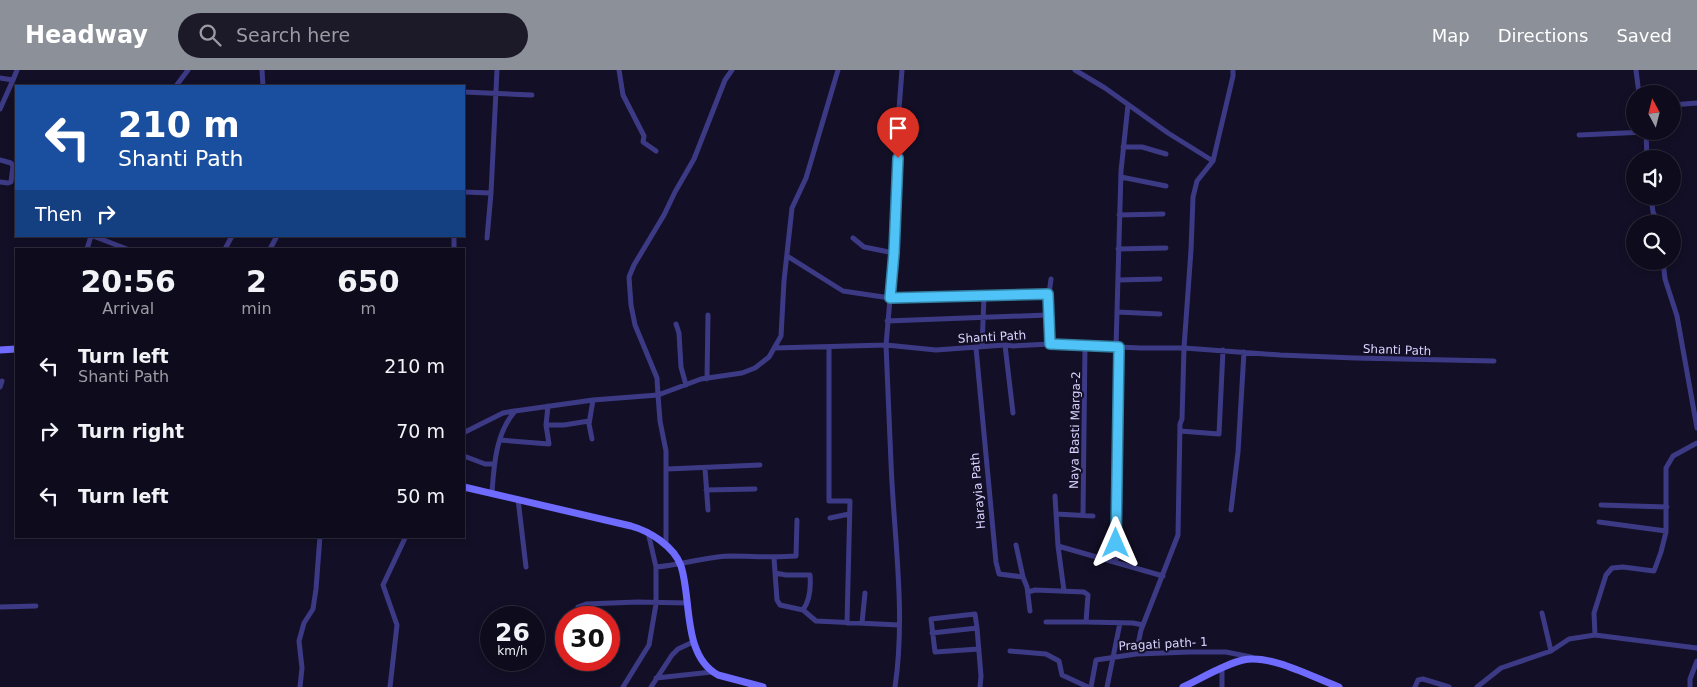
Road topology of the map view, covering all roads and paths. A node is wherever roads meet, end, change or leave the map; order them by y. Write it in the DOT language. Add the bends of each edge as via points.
graph roads {
  1 [pos="17,70"];
  2 [pos="188,70"];
  3 [pos="262,70"];
  4 [pos="497,70"];
  5 [pos="619,70"];
  6 [pos="732,70"];
  7 [pos="838,70"];
  8 [pos="902,70"];
  9 [pos="1075,70"];
  10 [pos="1233,70"];
  11 [pos="1636,70"];
  12 [pos="0,78"];
  13 [pos="14,80"];
  14 [pos="177,85"];
  15 [pos="263,85"];
  16 [pos="1638,85"];
  17 [pos="465,92"];
  18 [pos="495,94"];
  19 [pos="532,95"];
  20 [pos="1697,102"];
  21 [pos="1681,104"];
  22 [pos="1128,105"];
  23 [pos="0,109"];
  24 [pos="1626,133"];
  25 [pos="1580,135"];
  26 [pos="1123,147"];
  27 [pos="656,151"];
  28 [pos="1166,154"];
  29 [pos="0,160"];
  30 [pos="1213,161"];
  31 [pos="1121,176"];
  32 [pos="0,182"];
  33 [pos="1166,186"];
  34 [pos="465,192"];
  35 [pos="491,193"];
  36 [pos="1163,214"];
  37 [pos="1119,215"];
  38 [pos="95,237"];
  39 [pos="231,237"];
  40 [pos="487,238"];
  41 [pos="854,238"];
  42 [pos="124,248"];
  43 [pos="225,248"];
  44 [pos="1166,248"];
  45 [pos="1118,249"];
  46 [pos="894,253"];
  47 [pos="787,256"];
  48 [pos="1664,270"];
  49 [pos="1051,279"];
  50 [pos="1160,279"];
  51 [pos="1118,280"];
  52 [pos="1048,294"];
  53 [pos="984,296"];
  54 [pos="890,298"];
  55 [pos="1117,312"];
  56 [pos="1160,314"];
  57 [pos="1048,315"];
  58 [pos="708,316"];
  59 [pos="983,318"];
  60 [pos="887,321"];
  61 [pos="676,324"];
  62 [pos="1050,344"];
  63 [pos="886,345"];
  64 [pos="1004,345"];
  65 [pos="1085,346"];
  66 [pos="829,347"];
  67 [pos="982,347"];
  68 [pos="1118,347"];
  69 [pos="774,348"];
  70 [pos="976,348"];
  71 [pos="1184,348"];
  72 [pos="15,349"];
  73 [pos="0,350"];
  74 [pos="1223,350"];
  75 [pos="1244,352"];
  76 [pos="1494,361"];
  77 [pos="707,379"];
  78 [pos="686,385"];
  79 [pos="658,395"];
  80 [pos="592,400"];
  81 [pos="548,406"];
  82 [pos="515,411"];
  83 [pos="1012,413"];
  84 [pos="589,421"];
  85 [pos="546,426"];
  86 [pos="1697,428"];
  87 [pos="1180,431"];
  88 [pos="465,432"];
  89 [pos="592,439"];
  90 [pos="500,440"];
  91 [pos="1697,443"];
  92 [pos="465,456"];
  93 [pos="494,464"];
  94 [pos="760,466"];
  95 [pos="705,468"];
  96 [pos="667,469"];
  97 [pos="465,487"];
  98 [pos="755,489"];
  99 [pos="706,490"];
  100 [pos="492,492"];
  101 [pos="1055,496"];
  102 [pos="518,499"];
  103 [pos="1601,505"];
  104 [pos="1667,507"];
  105 [pos="708,510"];
  106 [pos="1231,510"];
  107 [pos="849,514"];
  108 [pos="1056,514"];
  109 [pos="1083,515"];
  110 [pos="1092,516"];
  111 [pos="830,518"];
  112 [pos="797,520"];
  113 [pos="1599,522"];
  114 [pos="1666,531"];
  115 [pos="647,532"];
  116 [pos="320,538"];
  117 [pos="405,538"];
  118 [pos="1016,545"];
  119 [pos="666,546"];
  120 [pos="1058,546"];
  121 [pos="774,558"];
  122 [pos="1116,562"];
  123 [pos="680,564"];
  124 [pos="526,567"];
  125 [pos="656,568"];
  126 [pos="776,573"];
  127 [pos="1163,576"];
  128 [pos="1023,578"];
  129 [pos="1064,591"];
  130 [pos="1028,592"];
  131 [pos="865,593"];
  132 [pos="688,603"];
  133 [pos="656,604"];
  134 [pos="36,606"];
  135 [pos="581,606"];
  136 [pos="0,607"];
  137 [pos="803,610"];
  138 [pos="1030,611"];
  139 [pos="1542,613"];
  140 [pos="1046,622"];
  141 [pos="1086,622"];
  142 [pos="847,623"];
  143 [pos="862,623"];
  144 [pos="1120,623"];
  145 [pos="899,625"];
  146 [pos="1143,625"];
  147 [pos="976,628"];
  148 [pos="932,633"];
  149 [pos="1595,635"];
  150 [pos="693,642"];
  151 [pos="979,648"];
  152 [pos="1697,648"];
  153 [pos="1010,651"];
  154 [pos="1551,651"];
  155 [pos="1136,654"];
  156 [pos="1113,657"];
  157 [pos="1259,659"];
  158 [pos="1697,661"];
  159 [pos="1222,669"];
  160 [pos="712,672"];
  161 [pos="656,678"];
  162 [pos="300,687"];
  163 [pos="390,687"];
  164 [pos="623,687"];
  165 [pos="651,687"];
  166 [pos="763,687"];
  167 [pos="895,687"];
  168 [pos="980,687"];
  169 [pos="1090,687"];
  170 [pos="1107,687"];
  171 [pos="1183,687"];
  172 [pos="1222,687"];
  173 [pos="1339,687"];
  174 [pos="1415,687"];
  175 [pos="1450,687"];
  176 [pos="1477,687"];
  177 [pos="1690,687"];
  1 -- 13 [label="street"];
  2 -- 14 [label="street"];
  3 -- 15 [label="street"];
  4 -- 18 [label="street"];
  5 -- 27 [label="street" via="623,94 644,136 643,142"];
  6 -- 79 [label="street" via="694,158 629,277 635,325 657,378"];
  7 -- 47 [label="street" via="806,178 792,208"];
  8 -- 46 [label="street"];
  9 -- 22 [label="street"];
  10 -- 30 [label="street"];
  11 -- 16 [label="street"];
  12 -- 13 [label="street"];
  13 -- 23 [label="street"];
  17 -- 18 [label="street"];
  18 -- 19 [label="street"];
  18 -- 35 [label="street"];
  20 -- 21 [label="street"];
  22 -- 26 [label="street"];
  22 -- 30 [label="street"];
  24 -- 25 [label="street"];
  26 -- 28 [label="street" via="1142,147"];
  26 -- 31 [label="street"];
  29 -- 32 [label="street" via="13,166 10,182"];
  30 -- 71 [label="street" via="1197,181 1193,197"];
  31 -- 33 [label="street"];
  31 -- 37 [label="street"];
  34 -- 35 [label="street"];
  35 -- 40 [label="street"];
  36 -- 37 [label="street"];
  37 -- 45 [label="street"];
  38 -- 42 [label="street"];
  39 -- 43 [label="street"];
  41 -- 46 [label="street" via="864,247"];
  44 -- 45 [label="street"];
  45 -- 51 [label="street"];
  46 -- 54 [label="street"];
  47 -- 54 [label="street" via="843,292"];
  47 -- 69 [label="street" via="781,336"];
  48 -- 86 [label="street" via="1677,316"];
  49 -- 52 [label="street"];
  50 -- 51 [label="street"];
  51 -- 55 [label="street"];
  52 -- 53 [label="street"];
  52 -- 57 [label="street"];
  53 -- 54 [label="street"];
  53 -- 59 [label="street"];
  54 -- 60 [label="street"];
  55 -- 56 [label="street"];
  55 -- 68 [label="street"];
  57 -- 59 [label="street"];
  57 -- 62 [label="street"];
  58 -- 77 [label="street"];
  59 -- 60 [label="street"];
  59 -- 67 [label="street"];
  60 -- 63 [label="street"];
  61 -- 78 [label="street"];
  62 -- 64 [label="street, Shanti Path"];
  62 -- 65 [label="street, Shanti Path"];
  63 -- 66 [label="street, Shanti Path"];
  63 -- 70 [label="street, Shanti Path" via="936,350"];
  63 -- 145 [label="street"];
  64 -- 67 [label="street, Shanti Path"];
  64 -- 83 [label="street"];
  65 -- 68 [label="street, Shanti Path"];
  65 -- 109 [label="street, Naya Basti Marga-2"];
  66 -- 69 [label="street, Shanti Path"];
  66 -- 107 [label="street" via="829,501 850,501"];
  67 -- 70 [label="street, Shanti Path"];
  68 -- 71 [label="street, Shanti Path"];
  68 -- 122 [label="street"];
  69 -- 77 [label="street" via="769,357 755,368 742,374"];
  70 -- 128 [label="street, Harayia Path" via="996,562 999,574"];
  71 -- 74 [label="street, Shanti Path"];
  71 -- 87 [label="street"];
  72 -- 73 [label="street"];
  74 -- 75 [label="street, Shanti Path"];
  74 -- 87 [label="street" via="1220,434"];
  75 -- 76 [label="street, Shanti Path" via="1280,356"];
  75 -- 106 [label="street"];
  77 -- 78 [label="street"];
  78 -- 79 [label="street"];
  79 -- 80 [label="street"];
  79 -- 96 [label="street"];
  80 -- 81 [label="street"];
  80 -- 84 [label="street"];
  81 -- 82 [label="street"];
  81 -- 85 [label="street"];
  82 -- 88 [label="street" via="503,413"];
  82 -- 90 [label="street" via="507,421"];
  84 -- 85 [label="street"];
  84 -- 89 [label="street"];
  85 -- 90 [label="street" via="549,444"];
  87 -- 127 [label="street" via="1178,535"];
  90 -- 93 [label="street"];
  91 -- 104 [label="street" via="1673,456 1666,468"];
  92 -- 93 [label="street" via="484,464"];
  93 -- 100 [label="street"];
  94 -- 95 [label="street"];
  95 -- 96 [label="street"];
  95 -- 99 [label="street"];
  96 -- 119 [label="street"];
  97 -- 100 [label="street"];
  98 -- 99 [label="street"];
  99 -- 105 [label="street"];
  100 -- 102 [label="street"];
  101 -- 108 [label="street"];
  102 -- 115 [label="street"];
  102 -- 124 [label="street"];
  103 -- 104 [label="street"];
  104 -- 114 [label="street"];
  107 -- 111 [label="street"];
  107 -- 142 [label="street"];
  108 -- 109 [label="street"];
  108 -- 120 [label="street"];
  109 -- 110 [label="street"];
  112 -- 121 [label="street" via="796,556"];
  113 -- 114 [label="street"];
  114 -- 149 [label="street" via="1654,570 1612,568 1606,575 1594,612"];
  115 -- 119 [label="street"];
  115 -- 125 [label="street"];
  116 -- 162 [label="street" via="312,609 299,641"];
  117 -- 163 [label="street" via="383,585 397,625"];
  118 -- 128 [label="street"];
  119 -- 123 [label="street"];
  120 -- 122 [label="street"];
  120 -- 129 [label="street"];
  121 -- 123 [label="street" via="730,556"];
  121 -- 126 [label="street"];
  122 -- 127 [label="street"];
  123 -- 125 [label="street"];
  123 -- 132 [label="street"];
  125 -- 133 [label="street"];
  126 -- 137 [label="street" via="780,605"];
  126 -- 137 [label="street" via="810,575 811,586"];
  127 -- 146 [label="street"];
  128 -- 130 [label="street"];
  129 -- 130 [label="street"];
  129 -- 141 [label="street" via="1088,595"];
  130 -- 138 [label="street"];
  131 -- 143 [label="street"];
  132 -- 133 [label="street"];
  132 -- 150 [label="street"];
  133 -- 135 [label="street"];
  133 -- 164 [label="street" via="649,645"];
  134 -- 136 [label="street"];
  137 -- 142 [label="street" via="816,621"];
  139 -- 154 [label="street"];
  140 -- 141 [label="street"];
  141 -- 144 [label="street"];
  142 -- 143 [label="street"];
  143 -- 145 [label="street"];
  144 -- 146 [label="street"];
  144 -- 156 [label="street"];
  145 -- 167 [label="street"];
  146 -- 155 [label="street"];
  147 -- 148 [label="street"];
  147 -- 148 [label="street" via="974,614 931,619"];
  147 -- 151 [label="street"];
  148 -- 151 [label="street" via="934,652"];
  149 -- 152 [label="street"];
  149 -- 154 [label="street" via="1569,639"];
  150 -- 160 [label="street" via="699,657"];
  150 -- 161 [label="street" via="678,649"];
  151 -- 168 [label="street"];
  153 -- 169 [label="street" via="1046,654 1059,661 1062,675"];
  154 -- 176 [label="street" via="1501,668"];
  155 -- 156 [label="street, Pragati path- 1"];
  155 -- 157 [label="street, Pragati path- 1" via="1226,652"];
  156 -- 169 [label="street, Pragati path- 1" via="1096,660"];
  156 -- 170 [label="street"];
  157 -- 159 [label="street" via="1241,661"];
  157 -- 173 [label="street"];
  158 -- 177 [label="street"];
  159 -- 171 [label="street"];
  159 -- 172 [label="street"];
  160 -- 161 [label="street"];
  160 -- 166 [label="street"];
  161 -- 165 [label="street"];
  174 -- 175 [label="street" via="1418,680 1423,679"];
}
